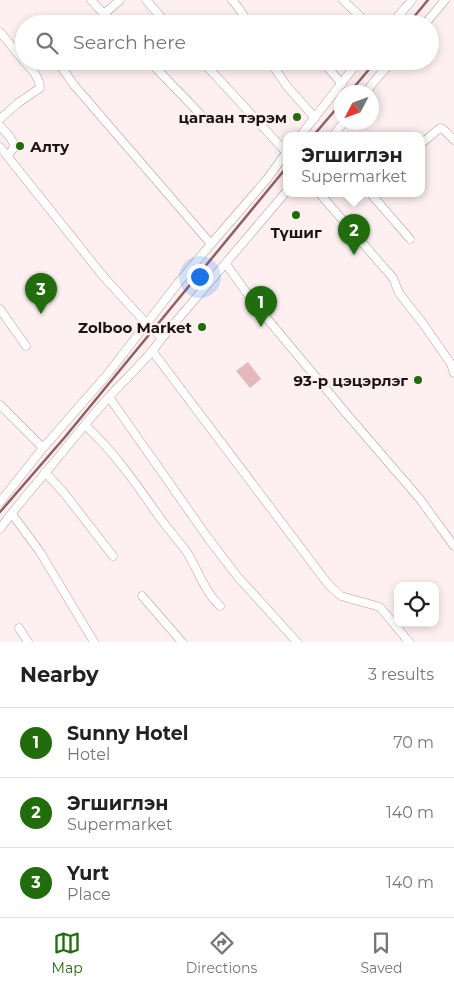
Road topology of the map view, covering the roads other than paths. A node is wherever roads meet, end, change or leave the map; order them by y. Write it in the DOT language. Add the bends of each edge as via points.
graph roads {
  1 [pos="90,0"];
  2 [pos="120,0"];
  3 [pos="146,0"];
  4 [pos="232,0"];
  5 [pos="343,0"];
  6 [pos="412,0"];
  7 [pos="446,0"];
  8 [pos="104,14"];
  9 [pos="160,15"];
  10 [pos="244,15"];
  11 [pos="359,15"];
  12 [pos="399,15"];
  13 [pos="433,15"];
  14 [pos="0,32"];
  15 [pos="14,50"];
  16 [pos="31,70"];
  17 [pos="64,70"];
  18 [pos="158,70"];
  19 [pos="210,70"];
  20 [pos="276,70"];
  21 [pos="330,70"];
  22 [pos="352,70"];
  23 [pos="384,70"];
  24 [pos="342,84"];
  25 [pos="372,85"];
  26 [pos="315,118"];
  27 [pos="0,119"];
  28 [pos="206,119"];
  29 [pos="0,126"];
  30 [pos="303,132"];
  31 [pos="425,140"];
  32 [pos="454,140"];
  33 [pos="0,146"];
  34 [pos="283,150"];
  35 [pos="8,155"];
  36 [pos="283,157"];
  37 [pos="283,196"];
  38 [pos="323,197"];
  39 [pos="374,197"];
  40 [pos="410,239"];
  41 [pos="211,244"];
  42 [pos="226,264"];
  43 [pos="0,310"];
  44 [pos="148,324"];
  45 [pos="160,336"];
  46 [pos="26,346"];
  47 [pos="152,352"];
  48 [pos="454,373"];
  49 [pos="109,398"];
  50 [pos="0,405"];
  51 [pos="86,425"];
  52 [pos="43,448"];
  53 [pos="45,472"];
  54 [pos="0,502"];
  55 [pos="12,514"];
  56 [pos="0,529"];
  57 [pos="454,546"];
  58 [pos="113,556"];
  59 [pos="142,596"];
  60 [pos="220,606"];
  61 [pos="19,628"];
  62 [pos="28,642"];
  63 [pos="94,642"];
  64 [pos="182,642"];
  65 [pos="297,642"];
  66 [pos="409,642"];
  1 -- 8 [label="street"];
  2 -- 8 [label="street"];
  3 -- 9 [label="street"];
  4 -- 10 [label="street"];
  5 -- 11 [label="street"];
  6 -- 12 [label="street"];
  7 -- 13 [label="street"];
  14 -- 15 [label="street"];
  16 -- 27 [label="street" via="40,88"];
  17 -- 41 [label="street"];
  18 -- 28 [label="street"];
  19 -- 34 [label="street"];
  20 -- 26 [label="street"];
  21 -- 24 [label="street"];
  22 -- 24 [label="street"];
  23 -- 25 [label="street"];
  24 -- 26 [label="street"];
  26 -- 30 [label="street"];
  29 -- 35 [label="street" via="14,144"];
  31 -- 32 [label="street" via="440,128"];
  33 -- 35 [label="street"];
  35 -- 44 [label="street" via="103,276"];
  36 -- 41 [label="street"];
  37 -- 42 [label="street"];
  38 -- 48 [label="street" via="393,278 399,293 451,364"];
  39 -- 40 [label="street"];
  41 -- 44 [label="street"];
  42 -- 45 [label="street"];
  42 -- 57 [label="street" via="254,303 419,498"];
  43 -- 46 [label="street"];
  44 -- 45 [label="street"];
  44 -- 52 [label="street"];
  45 -- 47 [label="street"];
  47 -- 49 [label="street"];
  47 -- 66 [label="street" via="328,584 341,596 380,607"];
  49 -- 51 [label="street"];
  49 -- 65 [label="street" via="237,576"];
  50 -- 52 [label="street"];
  51 -- 53 [label="street"];
  51 -- 60 [label="street" via="103,442 186,551 209,593"];
  52 -- 54 [label="street"];
  53 -- 55 [label="street"];
  53 -- 58 [label="street"];
  55 -- 56 [label="street"];
  55 -- 63 [label="street" via="40,552"];
  59 -- 64 [label="street"];
  61 -- 62 [label="street"];
}
